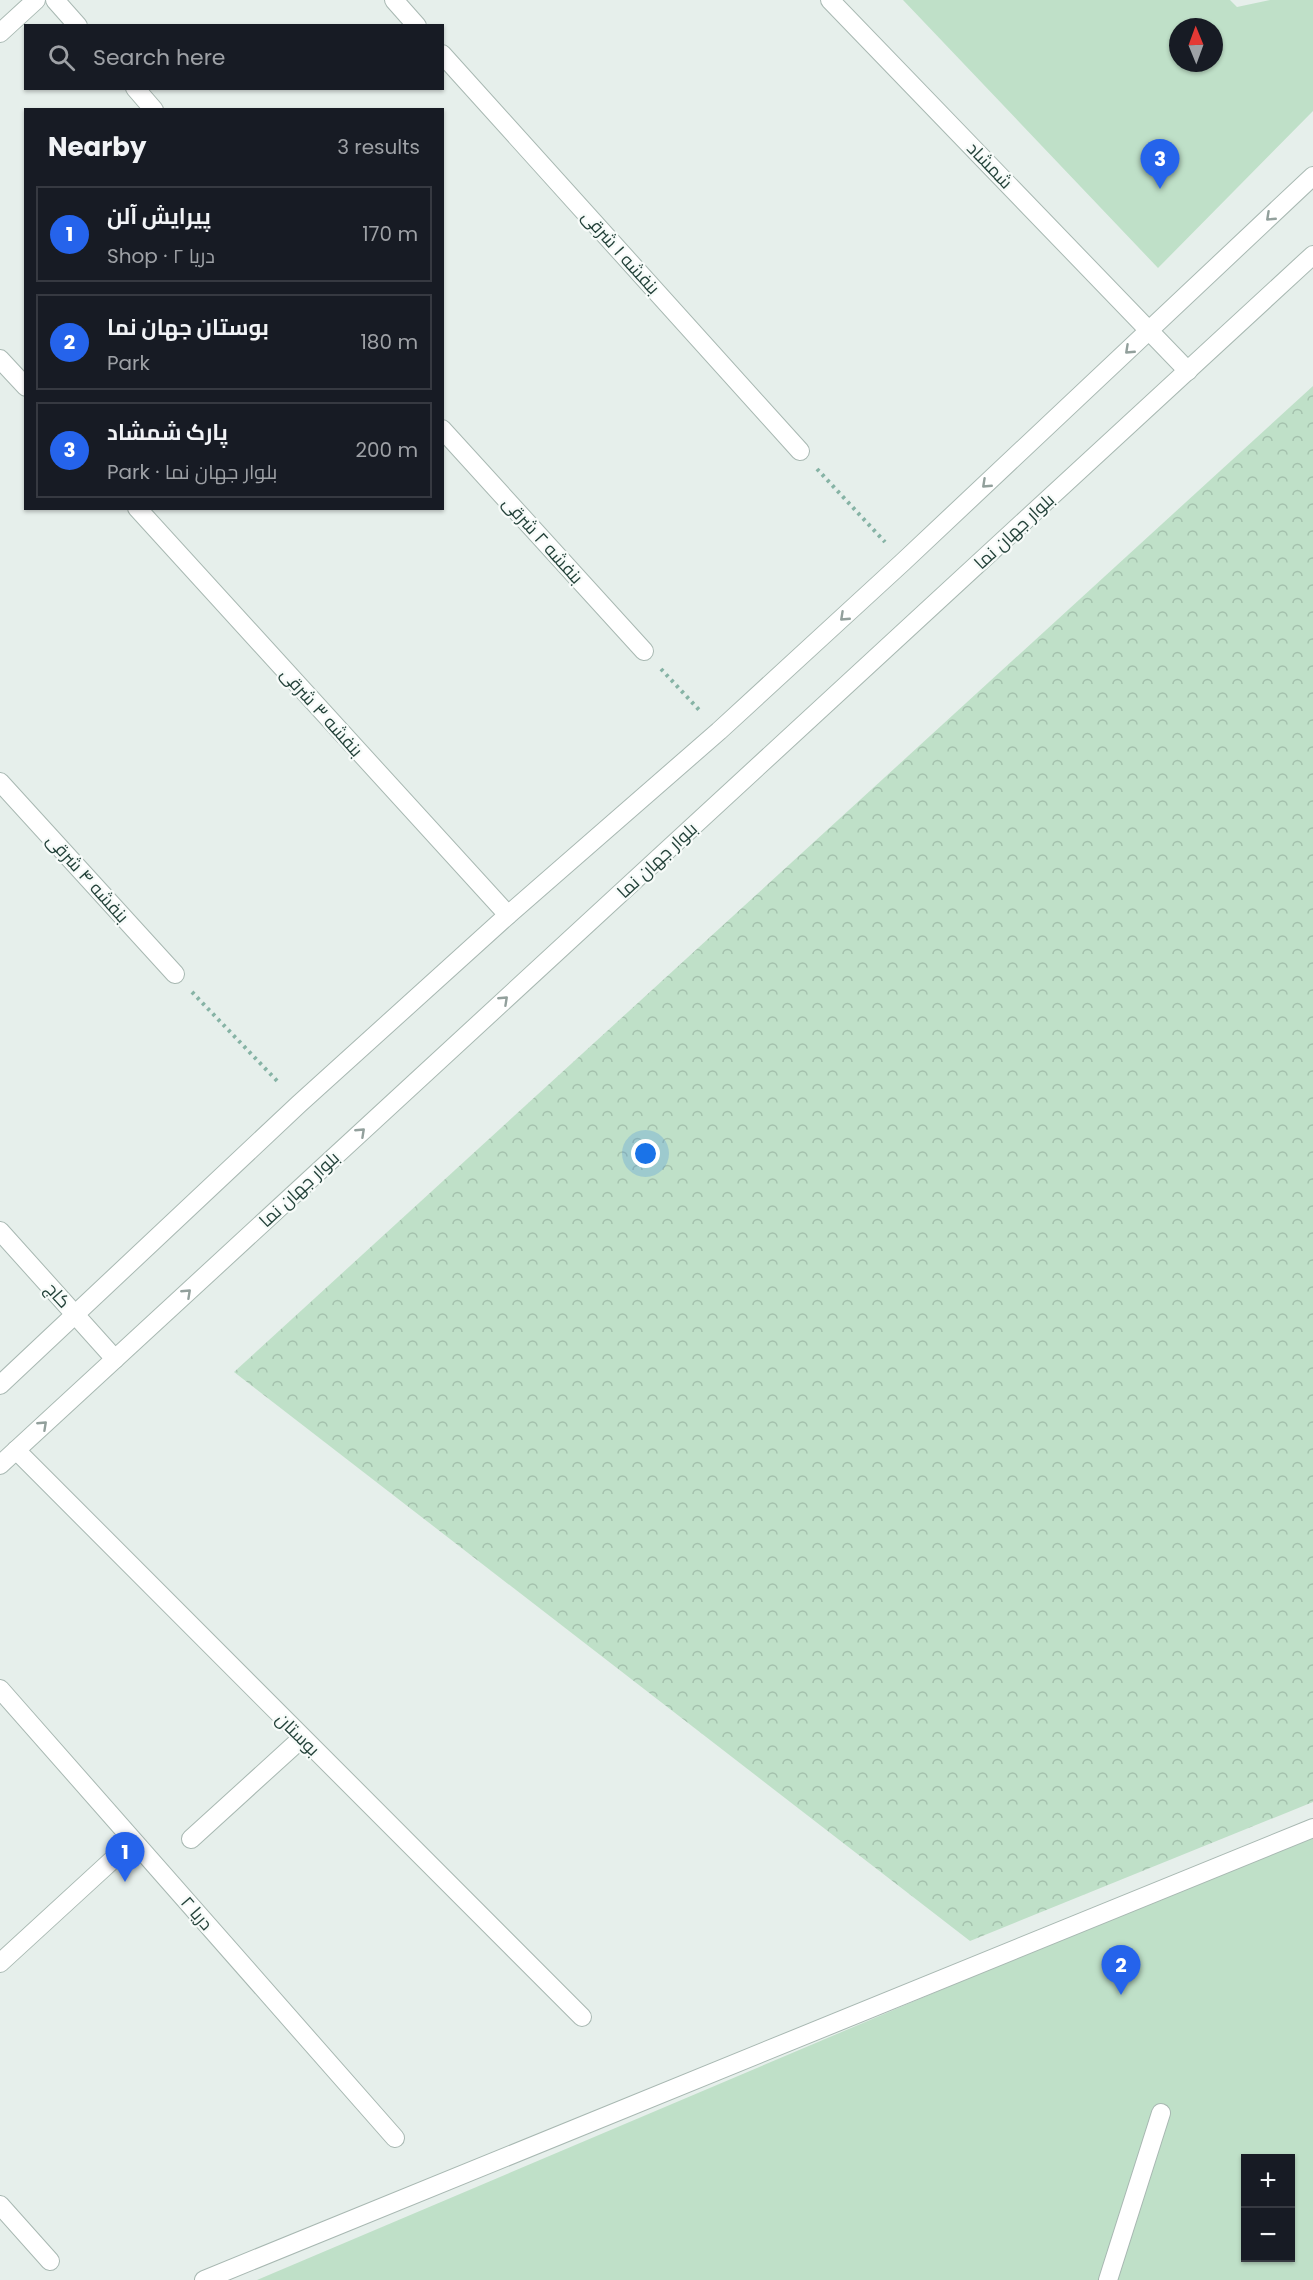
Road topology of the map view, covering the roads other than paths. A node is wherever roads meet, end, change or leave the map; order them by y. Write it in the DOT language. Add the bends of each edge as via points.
graph roads {
  1 [pos="36,0"];
  2 [pos="55,0"];
  3 [pos="394,0"];
  4 [pos="830,0"];
  5 [pos="76,24"];
  6 [pos="415,24"];
  7 [pos="0,33"];
  8 [pos="444,56"];
  9 [pos="137,90"];
  10 [pos="152,108"];
  11 [pos="1313,177"];
  12 [pos="1313,255"];
  13 [pos="1149,331"];
  14 [pos="0,359"];
  15 [pos="1188,371"];
  16 [pos="24,385"];
  17 [pos="444,431"];
  18 [pos="800,451"];
  19 [pos="139,510"];
  20 [pos="644,651"];
  21 [pos="0,782"];
  22 [pos="508,915"];
  23 [pos="175,974"];
  24 [pos="0,1232"];
  25 [pos="76,1316"];
  26 [pos="115,1359"];
  27 [pos="0,1385"];
  28 [pos="16,1450"];
  29 [pos="0,1464"];
  30 [pos="0,1689"];
  31 [pos="302,1738"];
  32 [pos="1313,1828"];
  33 [pos="191,1839"];
  34 [pos="133,1841"];
  35 [pos="0,1962"];
  36 [pos="582,2017"];
  37 [pos="1161,2113"];
  38 [pos="395,2138"];
  39 [pos="0,2205"];
  40 [pos="50,2261"];
  41 [pos="204,2280"];
  42 [pos="1108,2280"];
  1 -- 7 [label="street"];
  2 -- 5 [label="street"];
  3 -- 6 [label="street"];
  4 -- 13 [label="street, شمشاد"];
  8 -- 18 [label="street, بنفشه ۱ شرقی"];
  9 -- 10 [label="street"];
  11 -- 13 [label="street, one-way"];
  12 -- 15 [label="street, بلوار جهان نما"];
  13 -- 15 [label="street, شمشاد"];
  13 -- 22 [label="street, one-way" via="719,731"];
  14 -- 16 [label="street"];
  26 -- 15 [label="street, بلوار جهان نما, one-way"];
  17 -- 20 [label="street, بنفشه ۲ شرقی"];
  19 -- 22 [label="street, بنفشه ۳ شرقی"];
  21 -- 23 [label="street, بنفشه ۴ شرقی"];
  22 -- 25 [label="street" via="299,1104"];
  24 -- 25 [label="street, کاج"];
  25 -- 26 [label="street, کاج"];
  25 -- 27 [label="street"];
  28 -- 26 [label="street, بلوار جهان نما, one-way"];
  28 -- 29 [label="street, بلوار جهان نما"];
  28 -- 31 [label="street, بوستان"];
  30 -- 34 [label="street, دریا ۲"];
  31 -- 33 [label="street"];
  31 -- 36 [label="street, بوستان"];
  32 -- 41 [label="street"];
  34 -- 35 [label="street"];
  34 -- 38 [label="street, دریا ۲"];
  37 -- 42 [label="street"];
  39 -- 40 [label="street"];
}
